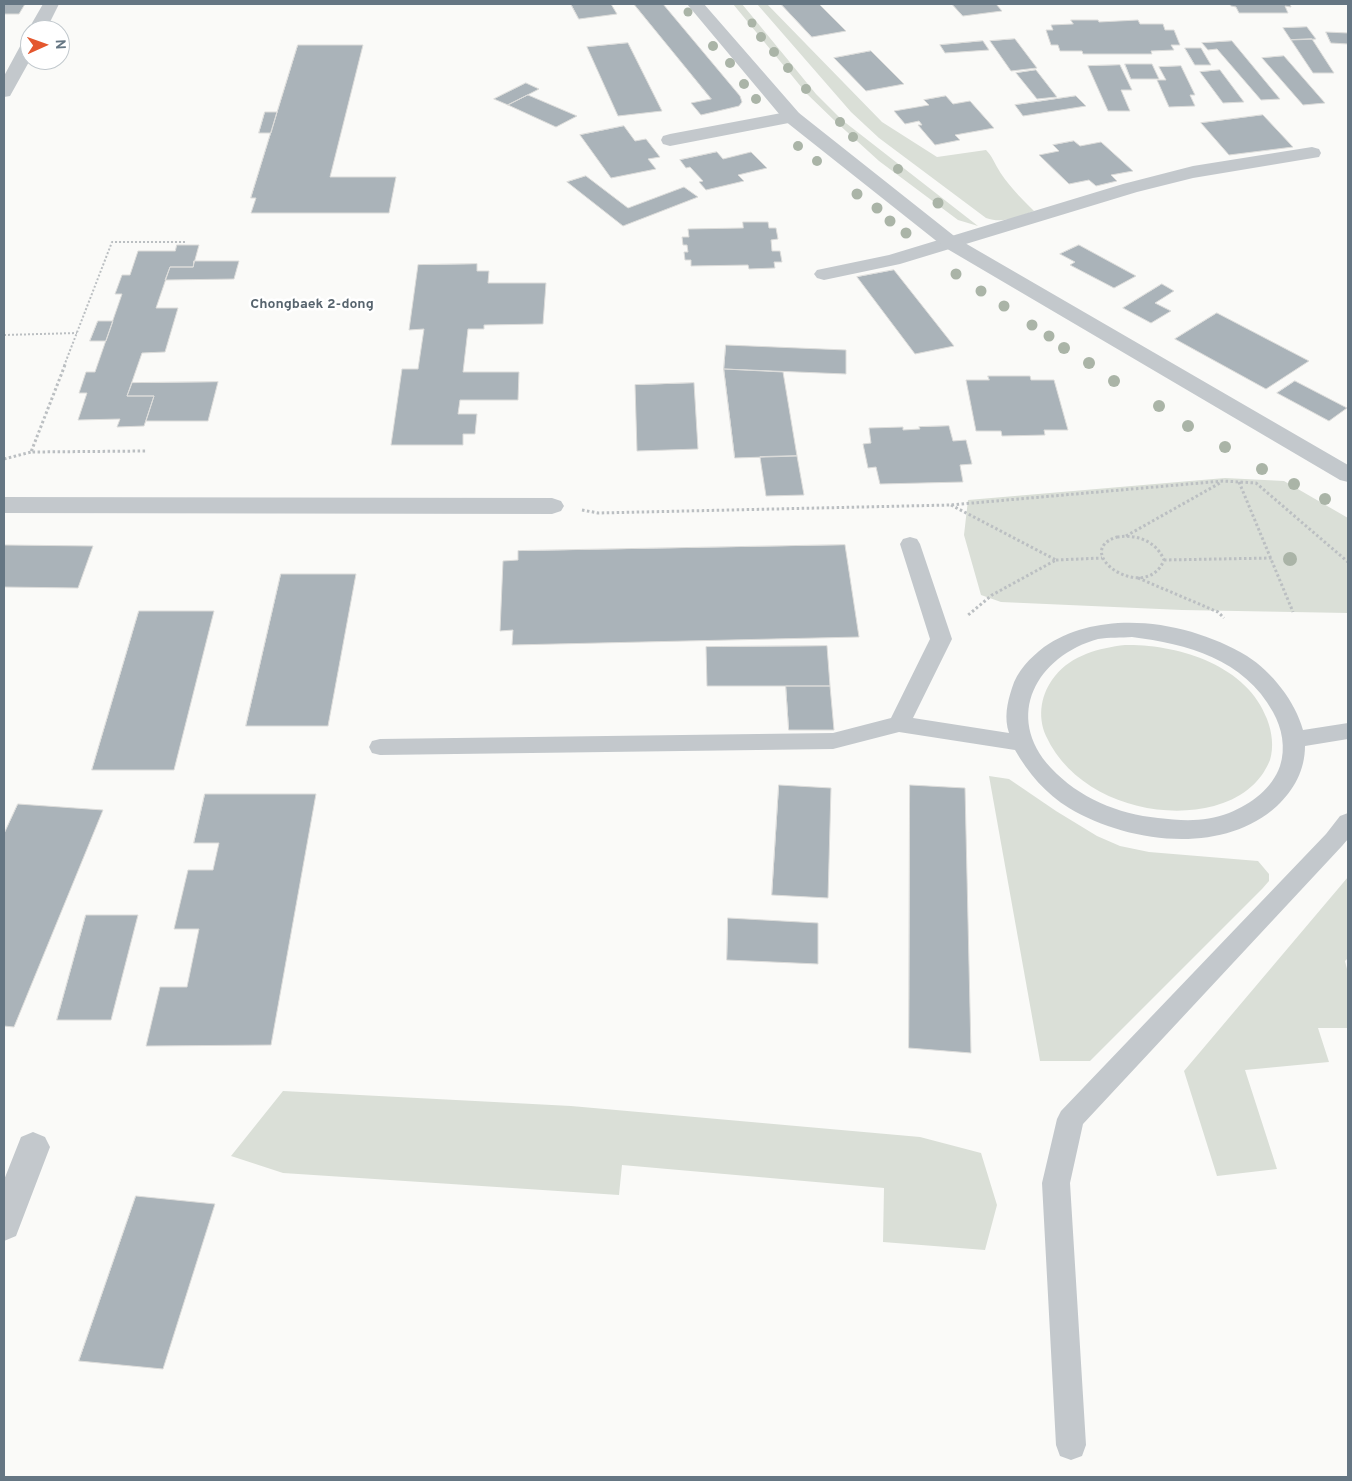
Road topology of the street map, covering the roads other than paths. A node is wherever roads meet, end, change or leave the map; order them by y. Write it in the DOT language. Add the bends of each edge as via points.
graph roads {
  1 [pos="51,4"];
  2 [pos="695,4"];
  3 [pos="42,20"];
  4 [pos="20,62"];
  5 [pos="4,92"];
  6 [pos="792,117"];
  7 [pos="670,140"];
  8 [pos="1312,154"];
  9 [pos="951,243"];
  10 [pos="824,274"];
  11 [pos="1348,475"];
  12 [pos="4,505"];
  13 [pos="552,506"];
  14 [pos="910,544"];
  15 [pos="899,724"];
  16 [pos="1348,731"];
  17 [pos="1295,740"];
  18 [pos="1022,743"];
  19 [pos="380,747"];
  20 [pos="1348,822"];
  21 [pos="33,1147"];
  22 [pos="4,1225"];
  23 [pos="1070,1445"];
  1 -- 3 [label="street"];
  2 -- 6 [label="street"];
  4 -- 5 [label="street"];
  6 -- 7 [label="street"];
  6 -- 9 [label="street"];
  8 -- 9 [label="street" via="1193,172 1148,183"];
  9 -- 10 [label="street" via="893,260"];
  9 -- 11 [label="street"];
  12 -- 13 [label="street"];
  14 -- 15 [label="lane" via="940,639"];
  15 -- 18 [label="lane"];
  15 -- 19 [label="lane" via="833,741"];
  16 -- 17 [label="lane"];
  17 -- 18 [label="lane" via="1293,768 1279,793 1267,803 1254,813 1222,826 1183,830 1142,826 1102,814 1067,795 1040,770"];
  17 -- 18 [label="lane" via="1286,712 1267,686 1241,663 1208,645 1171,634 1132,630 1095,633 1063,644 1037,662 1021,686 1016,713"];
  20 -- 23 [label="lane" via="1071,1119 1056,1183"];
  21 -- 22 [label="street"];
}
